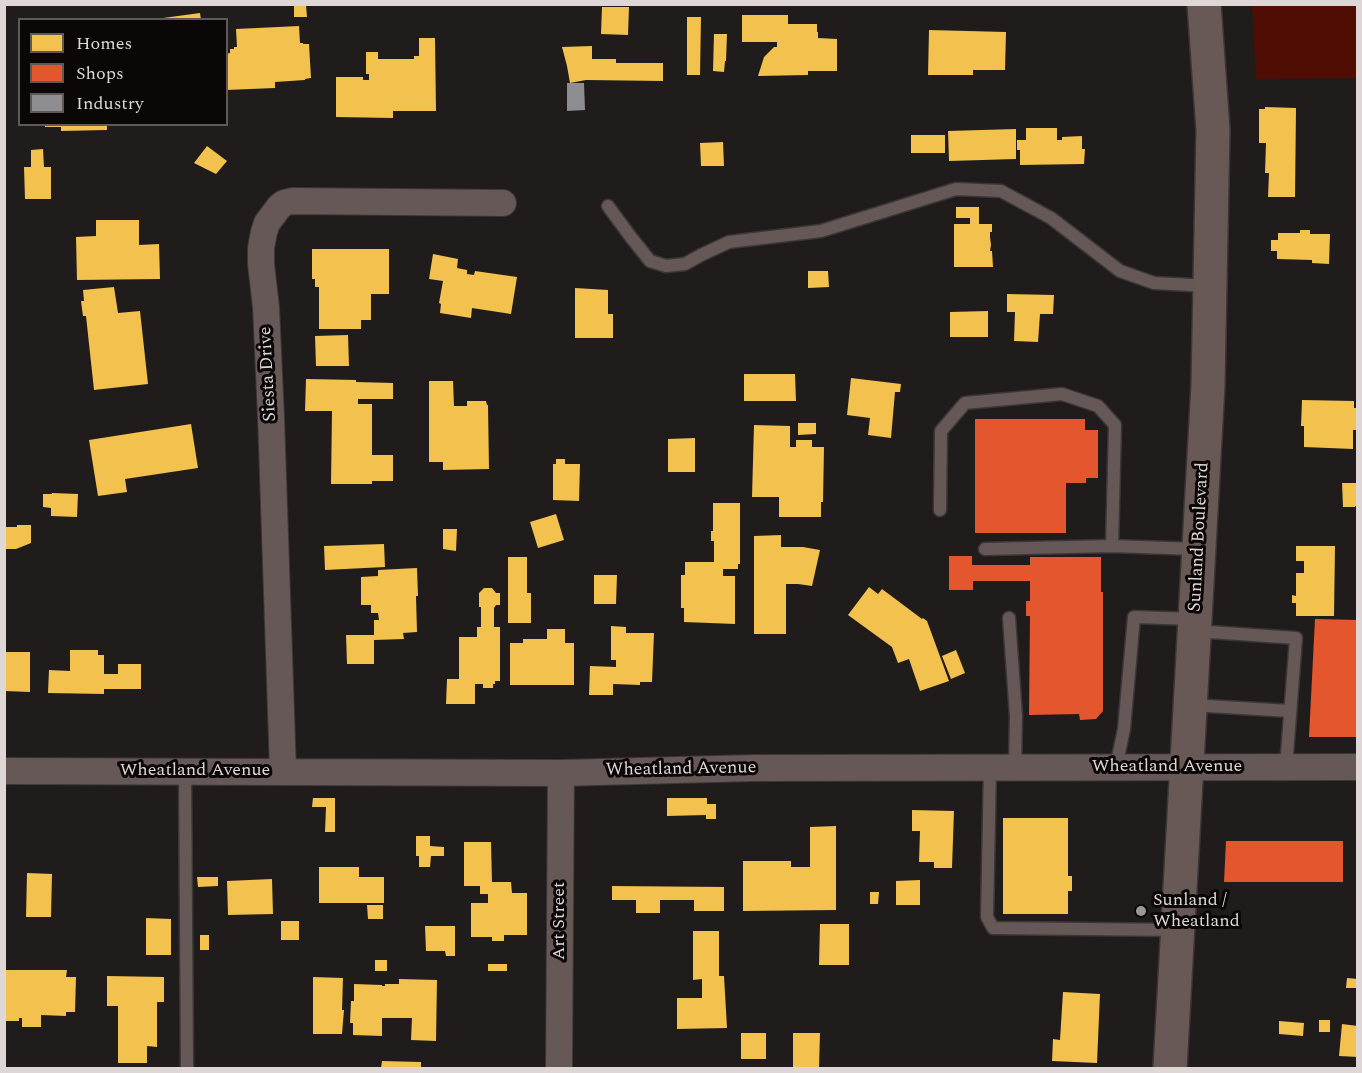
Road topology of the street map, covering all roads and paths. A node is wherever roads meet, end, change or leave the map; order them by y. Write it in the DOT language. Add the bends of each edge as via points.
graph roads {
  1 [pos="1204,4"];
  2 [pos="503,203"];
  3 [pos="608,206"];
  4 [pos="1210,286"];
  5 [pos="940,510"];
  6 [pos="1112,546"];
  7 [pos="985,549"];
  8 [pos="1198,549"];
  9 [pos="1009,618"];
  10 [pos="1195,625"];
  11 [pos="1190,705"];
  12 [pos="1290,711"];
  13 [pos="1015,767"];
  14 [pos="1116,767"];
  15 [pos="1186,767"];
  16 [pos="1286,767"];
  17 [pos="1358,767"];
  18 [pos="990,768"];
  19 [pos="4,771"];
  20 [pos="185,771"];
  21 [pos="283,771"];
  22 [pos="561,773"];
  23 [pos="1178,930"];
  24 [pos="187,1068"];
  25 [pos="559,1068"];
  26 [pos="1170,1068"];
  1 -- 4 [label="main road, Sunland Boulevard" via="1213,130"];
  2 -- 21 [label="street, Siesta Drive" via="292,201 279,207 267,223 261,264 271,406"];
  3 -- 4 [label="lane" via="650,261 666,266 686,264 729,242 821,231 957,189 1001,191 1051,218 1120,271 1154,283"];
  4 -- 8 [label="main road, Sunland Boulevard" via="1209,385"];
  5 -- 6 [label="lane" via="941,431 965,403 1062,394 1098,406 1115,424"];
  6 -- 7 [label="lane"];
  6 -- 8 [label="lane"];
  8 -- 10 [label="main road, Sunland Boulevard"];
  9 -- 13 [label="lane" via="1016,716"];
  10 -- 11 [label="main road, Sunland Boulevard"];
  10 -- 12 [label="lane" via="1296,638"];
  10 -- 14 [label="lane" via="1134,617 1125,729"];
  11 -- 12 [label="lane"];
  11 -- 15 [label="main road, Sunland Boulevard"];
  12 -- 16 [label="lane"];
  13 -- 14 [label="street, Wheatland Avenue"];
  13 -- 18 [label="street, Wheatland Avenue"];
  14 -- 15 [label="street, Wheatland Avenue"];
  15 -- 16 [label="street, Wheatland Avenue"];
  15 -- 23 [label="main road, Sunland Boulevard"];
  16 -- 17 [label="street, Wheatland Avenue"];
  18 -- 22 [label="street, Wheatland Avenue"];
  18 -- 23 [label="lane" via="987,917 993,928"];
  19 -- 20 [label="street, Wheatland Avenue"];
  20 -- 21 [label="street, Wheatland Avenue"];
  20 -- 24 [label="lane"];
  21 -- 22 [label="street, Wheatland Avenue"];
  22 -- 25 [label="street, Art Street"];
  23 -- 26 [label="main road, Sunland Boulevard"];
}
